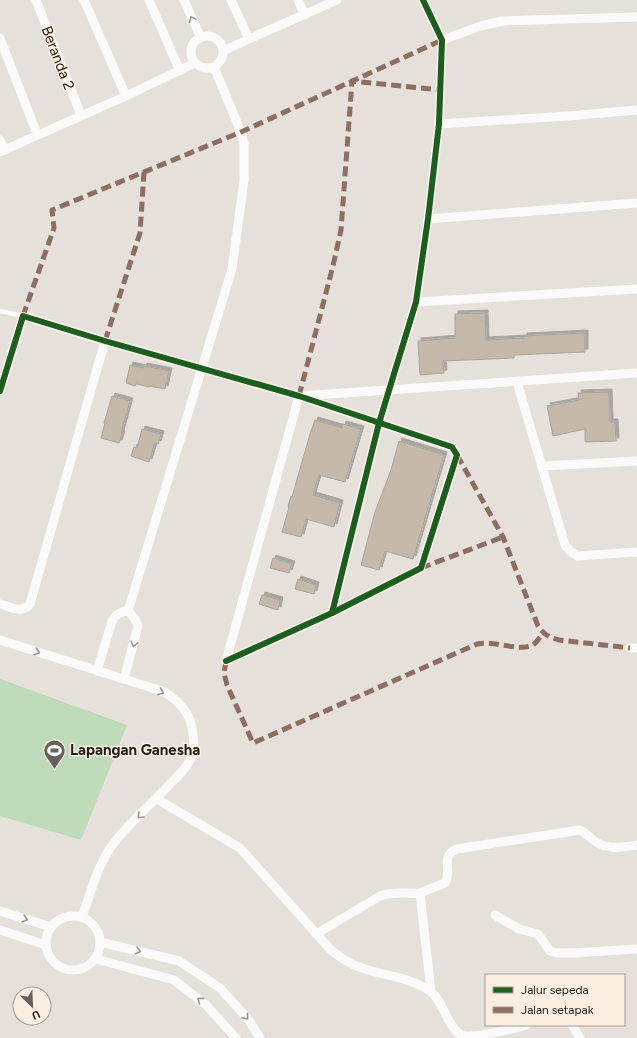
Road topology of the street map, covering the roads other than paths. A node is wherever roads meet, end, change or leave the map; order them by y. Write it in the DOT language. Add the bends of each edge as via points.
graph roads {
  1 [pos="36,0"];
  2 [pos="84,0"];
  3 [pos="149,0"];
  4 [pos="184,0"];
  5 [pos="231,0"];
  6 [pos="298,0"];
  7 [pos="337,0"];
  8 [pos="423,0"];
  9 [pos="305,15"];
  10 [pos="637,18"];
  11 [pos="0,38"];
  12 [pos="201,38"];
  13 [pos="249,39"];
  14 [pos="442,40"];
  15 [pos="223,51"];
  16 [pos="195,63"];
  17 [pos="214,67"];
  18 [pos="180,71"];
  19 [pos="126,96"];
  20 [pos="637,110"];
  21 [pos="81,115"];
  22 [pos="439,124"];
  23 [pos="37,134"];
  24 [pos="0,140"];
  25 [pos="2,150"];
  26 [pos="637,203"];
  27 [pos="428,219"];
  28 [pos="637,289"];
  29 [pos="416,302"];
  30 [pos="0,312"];
  31 [pos="23,316"];
  32 [pos="105,342"];
  33 [pos="202,368"];
  34 [pos="637,373"];
  35 [pos="517,382"];
  36 [pos="390,389"];
  37 [pos="0,391"];
  38 [pos="299,396"];
  39 [pos="379,423"];
  40 [pos="637,461"];
  41 [pos="542,466"];
  42 [pos="637,552"];
  43 [pos="0,604"];
  44 [pos="128,612"];
  45 [pos="332,613"];
  46 [pos="0,640"];
  47 [pos="98,671"];
  48 [pos="124,679"];
  49 [pos="157,799"];
  50 [pos="637,845"];
  51 [pos="420,893"];
  52 [pos="0,912"];
  53 [pos="495,915"];
  54 [pos="82,917"];
  55 [pos="51,927"];
  56 [pos="0,930"];
  57 [pos="316,934"];
  58 [pos="100,942"];
  59 [pos="46,945"];
  60 [pos="637,949"];
  61 [pos="96,958"];
  62 [pos="431,992"];
  63 [pos="523,1026"];
  64 [pos="573,1026"];
  65 [pos="236,1038"];
  66 [pos="260,1038"];
  67 [pos="580,1038"];
  1 -- 21 [label="street, Beranda 2"];
  2 -- 19 [label="street"];
  3 -- 18 [label="street"];
  12 -- 4 [label="street, one-way"];
  5 -- 13 [label="street"];
  6 -- 9 [label="street"];
  7 -- 9 [label="street"];
  8 -- 14 [label="street"];
  9 -- 13 [label="street"];
  10 -- 14 [label="street" via="502,20"];
  11 -- 23 [label="street"];
  12 -- 15 [label="street" via="215,39"];
  12 -- 16 [label="street" via="192,49"];
  13 -- 15 [label="street"];
  14 -- 22 [label="street"];
  15 -- 17 [label="street" via="221,60"];
  16 -- 17 [label="street" via="204,68"];
  16 -- 18 [label="street"];
  17 -- 33 [label="street" via="241,132 244,144 244,180 232,269"];
  18 -- 19 [label="street"];
  19 -- 21 [label="street"];
  20 -- 22 [label="street"];
  21 -- 23 [label="street"];
  22 -- 27 [label="street"];
  23 -- 25 [label="street"];
  24 -- 25 [label="street"];
  26 -- 27 [label="street"];
  27 -- 29 [label="street"];
  28 -- 29 [label="street"];
  29 -- 36 [label="street"];
  30 -- 31 [label="lane"];
  31 -- 32 [label="street"];
  31 -- 37 [label="street"];
  32 -- 33 [label="street"];
  32 -- 43 [label="street" via="30,604 21,610"];
  33 -- 38 [label="street"];
  33 -- 44 [label="street"];
  34 -- 35 [label="street"];
  35 -- 36 [label="street"];
  35 -- 41 [label="street"];
  36 -- 38 [label="street"];
  36 -- 39 [label="street"];
  38 -- 39 [label="street"];
  38 -- 45 [label="street" via="226,661"];
  39 -- 45 [label="street"];
  39 -- 45 [label="street" via="452,447 457,455 421,568"];
  40 -- 41 [label="street"];
  41 -- 42 [label="street" via="565,545 571,552 578,556"];
  44 -- 47 [label="street" via="116,615 112,621"];
  44 -- 48 [label="street, one-way" via="138,626"];
  46 -- 47 [label="street, one-way"];
  47 -- 48 [label="street"];
  48 -- 49 [label="street, one-way" via="174,698 183,707 191,722 194,737 190,760"];
  49 -- 54 [label="street, one-way" via="111,847"];
  49 -- 57 [label="street" via="240,848"];
  50 -- 51 [label="street" via="615,848 602,846 580,830 457,849 447,856 448,874 445,883"];
  51 -- 57 [label="street" via="392,892 380,896"];
  51 -- 62 [label="street"];
  52 -- 55 [label="street, one-way"];
  53 -- 60 [label="street" via="520,929 538,934 550,951 557,953"];
  54 -- 55 [label="street" via="70,916 59,920"];
  54 -- 58 [label="street" via="98,931"];
  55 -- 59 [label="street"];
  56 -- 59 [label="street"];
  57 -- 62 [label="street" via="330,949 352,964 418,984"];
  58 -- 61 [label="street"];
  58 -- 66 [label="street, one-way" via="180,961 220,988 248,1019"];
  59 -- 61 [label="street" via="48,956 66,970 88,966"];
  65 -- 61 [label="street, one-way" via="206,1005 174,980"];
  62 -- 63 [label="street" via="455,1031 463,1036 474,1037"];
  64 -- 67 [label="street"];
}
